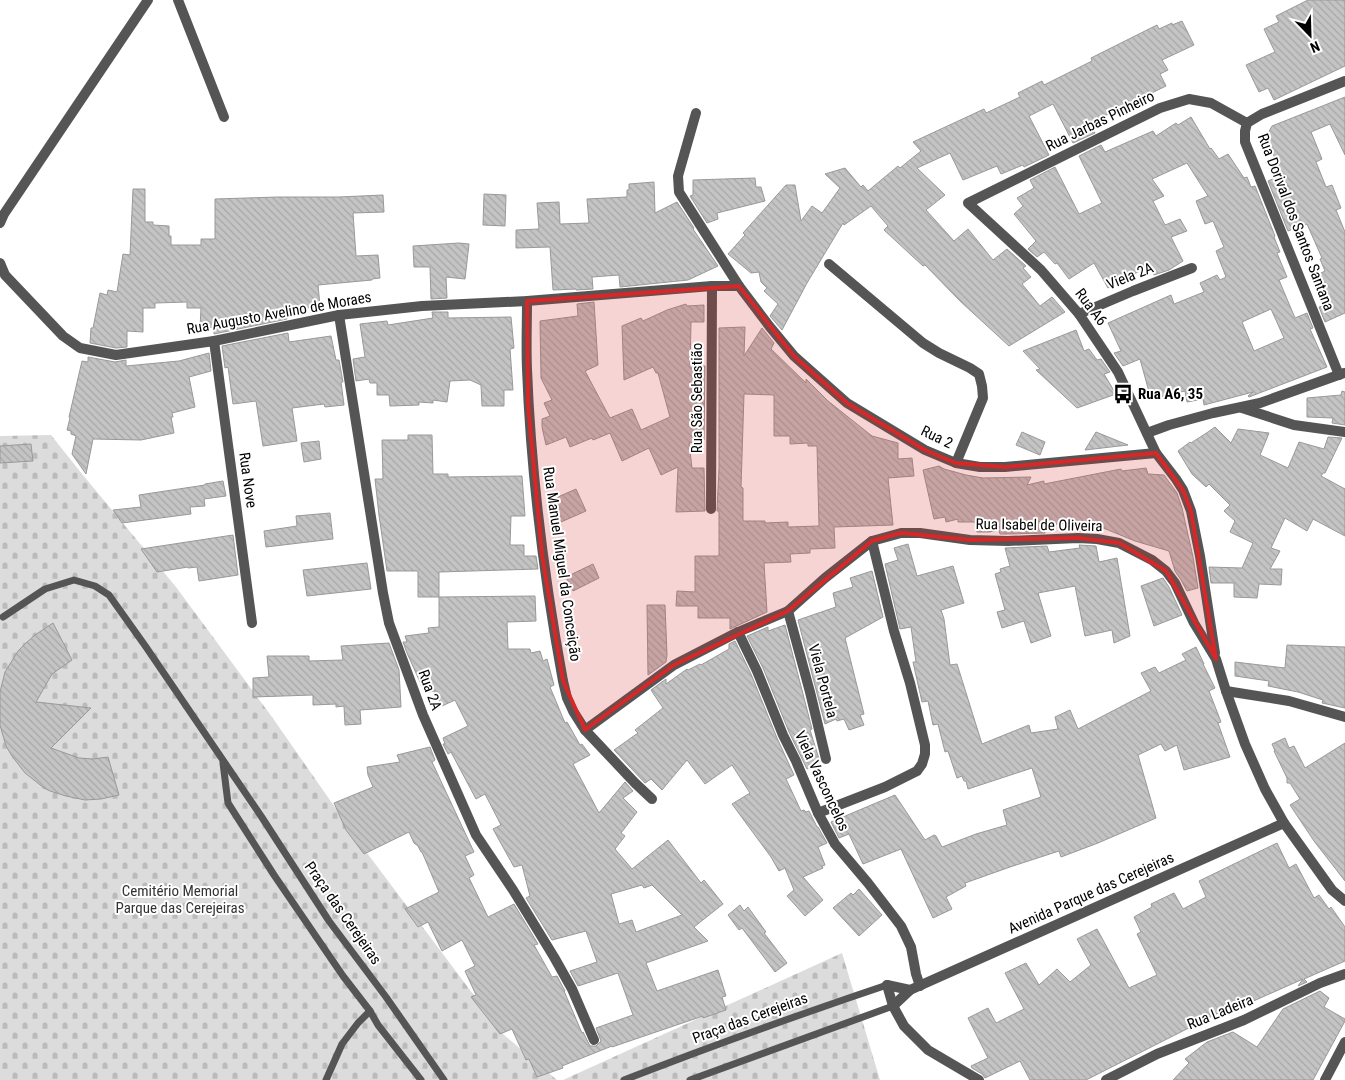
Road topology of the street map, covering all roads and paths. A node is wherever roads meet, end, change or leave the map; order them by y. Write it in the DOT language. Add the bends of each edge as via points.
graph roads {
  1 [pos="148,0"];
  2 [pos="178,0"];
  3 [pos="1345,82"];
  4 [pos="696,113"];
  5 [pos="224,117"];
  6 [pos="1247,123"];
  7 [pos="968,203"];
  8 [pos="0,223"];
  9 [pos="0,263"];
  10 [pos="829,264"];
  11 [pos="1192,268"];
  12 [pos="712,286"];
  13 [pos="739,286"];
  14 [pos="527,301"];
  15 [pos="1079,314"];
  16 [pos="338,315"];
  17 [pos="214,341"];
  18 [pos="1342,374"];
  19 [pos="1242,408"];
  20 [pos="1345,432"];
  21 [pos="1147,433"];
  22 [pos="1156,453"];
  23 [pos="956,464"];
  24 [pos="711,509"];
  25 [pos="872,540"];
  26 [pos="788,611"];
  27 [pos="2,617"];
  28 [pos="252,624"];
  29 [pos="738,632"];
  30 [pos="1216,659"];
  31 [pos="1226,691"];
  32 [pos="1345,717"];
  33 [pos="585,730"];
  34 [pos="826,759"];
  35 [pos="223,760"];
  36 [pos="652,799"];
  37 [pos="818,813"];
  38 [pos="1284,823"];
  39 [pos="1345,901"];
  40 [pos="1345,974"];
  41 [pos="887,985"];
  42 [pos="920,986"];
  43 [pos="910,990"];
  44 [pos="893,1006"];
  45 [pos="370,1011"];
  46 [pos="594,1040"];
  47 [pos="1345,1042"];
  48 [pos="326,1080"];
  49 [pos="421,1080"];
  50 [pos="444,1080"];
  51 [pos="624,1080"];
  52 [pos="690,1080"];
  53 [pos="978,1080"];
  54 [pos="1106,1080"];
  55 [pos="1325,1080"];
  1 -- 8 [label="street"];
  2 -- 5 [label="street"];
  3 -- 6 [label="street, Rua Dorival dos Santos Santana" via="1262,114"];
  4 -- 13 [label="street, Rua 2" via="678,176 679,192"];
  6 -- 7 [label="street, Rua Jarbas Pinheiro" via="1211,104 1189,99 1160,108"];
  6 -- 18 [label="street, Rua Dorival dos Santos Santana" via="1246,142"];
  7 -- 15 [label="street, Rua A6" via="1041,270"];
  9 -- 17 [label="street, Rua Augusto Avelino de Moraes" via="5,275 63,336 80,348 116,355"];
  10 -- 23 [label="street" via="923,343 979,374 983,398"];
  11 -- 15 [label="street, Viela 2A"];
  12 -- 13 [label="street, Rua Augusto Avelino de Moraes"];
  12 -- 14 [label="street, Rua Augusto Avelino de Moraes"];
  12 -- 24 [label="street, Rua São Sebastião"];
  13 -- 23 [label="street, Rua 2" via="794,356 848,403 925,450"];
  14 -- 16 [label="street, Rua Augusto Avelino de Moraes" via="422,306"];
  14 -- 33 [label="street, Rua Manuel Miguel da Conceição" via="526,367 542,555 567,698"];
  15 -- 21 [label="street, Rua A6" via="1118,372"];
  16 -- 17 [label="street, Rua Augusto Avelino de Moraes"];
  16 -- 46 [label="street, Rua 2A" via="390,623 423,715 476,834 554,957"];
  17 -- 28 [label="street, Rua Nove"];
  18 -- 19 [label="street"];
  19 -- 20 [label="street" via="1294,425"];
  19 -- 21 [label="street" via="1213,413"];
  21 -- 22 [label="street, Rua A6"];
  22 -- 23 [label="street, Rua 2" via="1005,468"];
  22 -- 30 [label="street" via="1183,490 1191,512"];
  25 -- 26 [label="street, Rua Isabel de Oliveira"];
  25 -- 30 [label="street, Rua Isabel de Oliveira" via="902,532 970,540 1078,538 1119,543 1166,571"];
  25 -- 37 [label="street" via="910,683 925,754 917,771 885,788"];
  26 -- 29 [label="street, Rua Isabel de Oliveira"];
  26 -- 34 [label="street, Viela Portela"];
  27 -- 35 [label="lane, Praça das Cerejeiras" via="45,589 74,580 95,586 108,595"];
  29 -- 33 [label="street, Rua Isabel de Oliveira" via="674,666"];
  29 -- 37 [label="street, Viela Vasconcelos"];
  30 -- 31 [label="street, Rua Isabel de Oliveira"];
  31 -- 32 [label="street" via="1289,701"];
  31 -- 38 [label="street, Rua Isabel de Oliveira" via="1245,744"];
  33 -- 36 [label="street, Rua Manuel Miguel da Conceição"];
  35 -- 45 [label="lane, Praça das Cerejeiras" via="228,803 342,976"];
  35 -- 50 [label="lane, Praça das Cerejeiras" via="328,921"];
  37 -- 42 [label="street, Viela Vasconcelos" via="835,844 901,926 911,947"];
  38 -- 39 [label="street, Rua Isabel de Oliveira" via="1332,890"];
  38 -- 42 [label="street, Avenida Parque das Cerejeiras"];
  40 -- 54 [label="street, Rua Ladeira" via="1244,1020 1157,1054"];
  41 -- 43 [label="street"];
  41 -- 44 [label="street"];
  41 -- 51 [label="lane, Praça das Cerejeiras"];
  42 -- 43 [label="street, Avenida Parque das Cerejeiras"];
  43 -- 44 [label="street, Avenida Parque das Cerejeiras"];
  44 -- 52 [label="lane"];
  44 -- 53 [label="street" via="904,1026 928,1050"];
  45 -- 48 [label="lane" via="342,1044"];
  45 -- 49 [label="lane, Praça das Cerejeiras"];
  47 -- 55 [label="street"];
}
